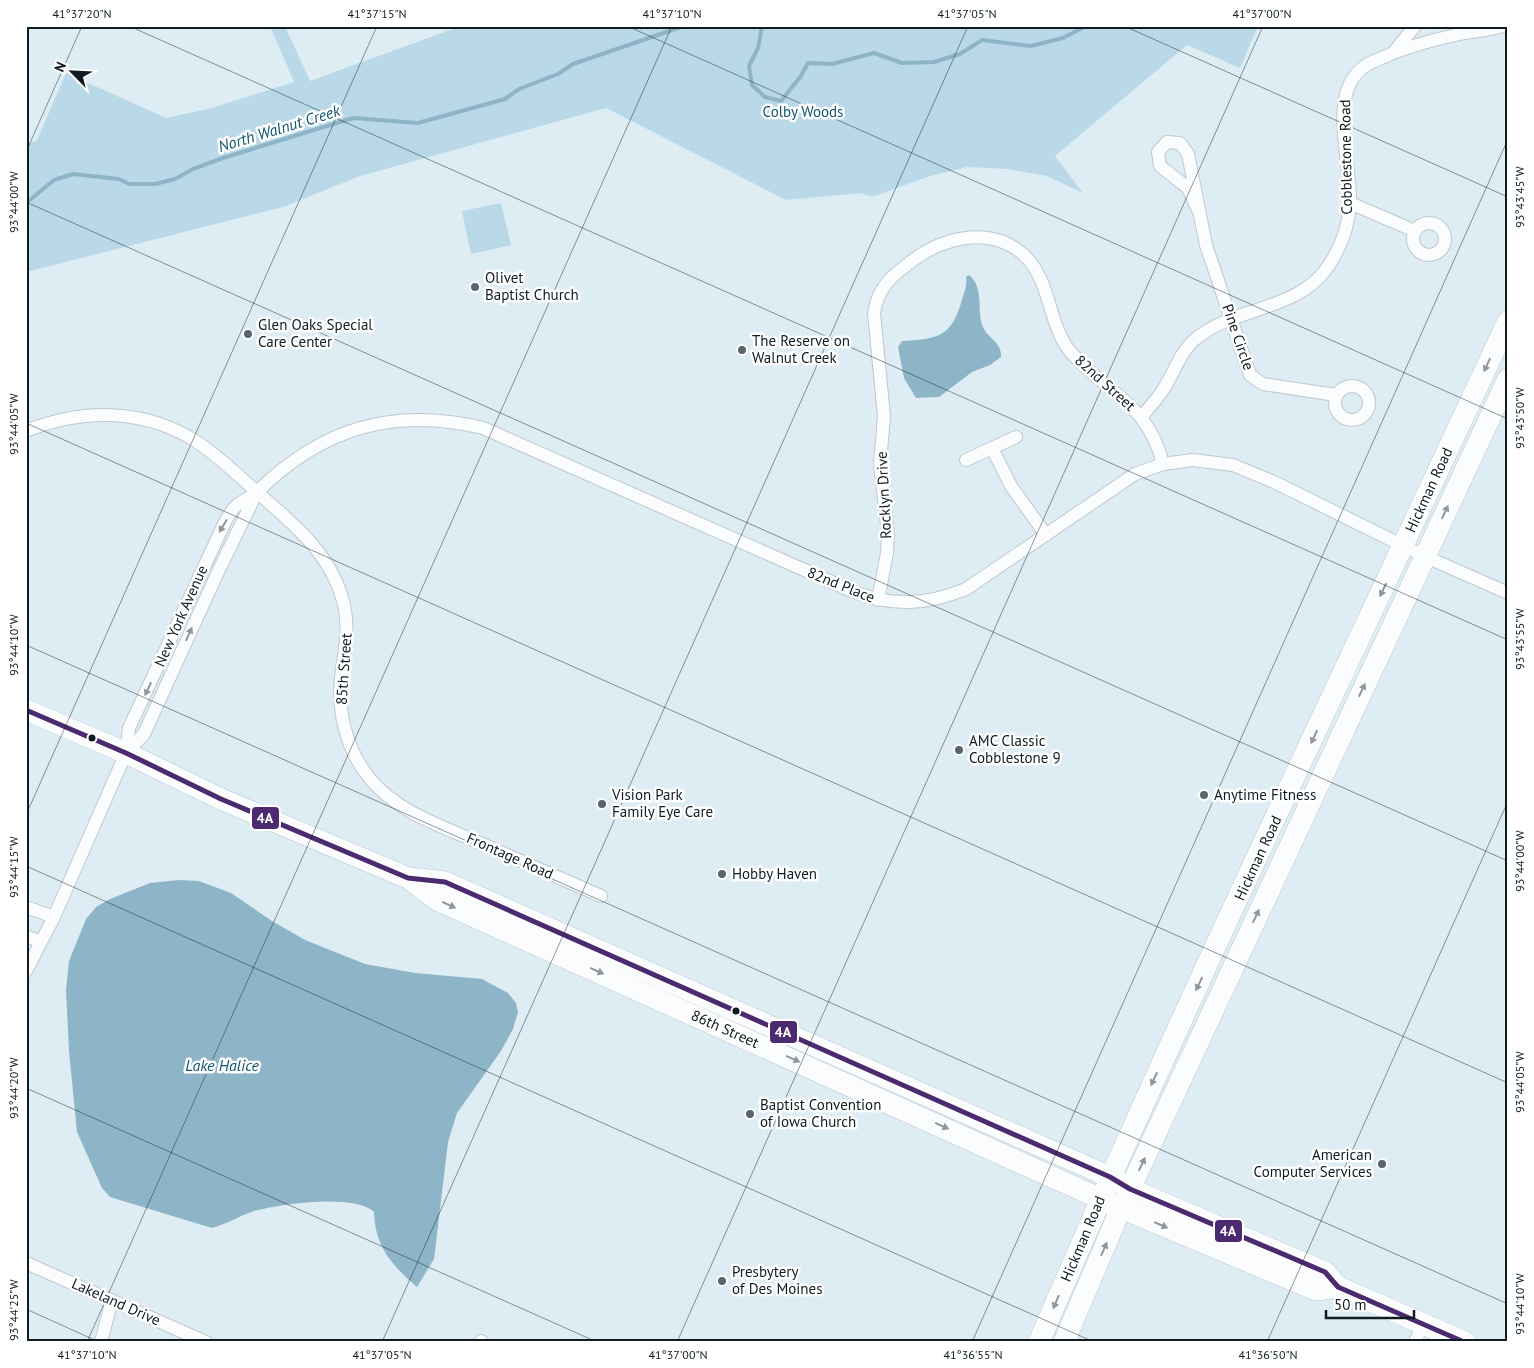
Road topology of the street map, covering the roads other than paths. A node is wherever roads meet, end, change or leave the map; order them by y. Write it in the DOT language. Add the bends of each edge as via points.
graph roads {
  1 [pos="1415,26"];
  2 [pos="1502,26"];
  3 [pos="1391,54"];
  4 [pos="1350,203"];
  5 [pos="1199,212"];
  6 [pos="1415,231"];
  7 [pos="1232,319"];
  8 [pos="1508,321"];
  9 [pos="1508,379"];
  10 [pos="882,389"];
  11 [pos="1336,395"];
  12 [pos="1142,416"];
  13 [pos="26,431"];
  14 [pos="508,437"];
  15 [pos="1016,437"];
  16 [pos="992,448"];
  17 [pos="966,460"];
  18 [pos="1163,464"];
  19 [pos="257,492"];
  20 [pos="1046,535"];
  21 [pos="1404,546"];
  22 [pos="1424,556"];
  23 [pos="1508,593"];
  24 [pos="878,600"];
  25 [pos="26,710"];
  26 [pos="126,753"];
  27 [pos="419,816"];
  28 [pos="408,878"];
  29 [pos="600,896"];
  30 [pos="26,906"];
  31 [pos="54,917"];
  32 [pos="26,936"];
  33 [pos="41,942"];
  34 [pos="26,970"];
  35 [pos="1110,1176"];
  36 [pos="1130,1189"];
  37 [pos="1101,1197"];
  38 [pos="1121,1208"];
  39 [pos="26,1263"];
  40 [pos="1338,1288"];
  41 [pos="112,1300"];
  42 [pos="1419,1333"];
  43 [pos="101,1342"];
  44 [pos="206,1342"];
  45 [pos="1039,1342"];
  46 [pos="1064,1342"];
  47 [pos="1465,1342"];
  1 -- 3 [label="street"];
  2 -- 3 [label="street, Cobblestone Road" via="1456,34"];
  3 -- 4 [label="street, Cobblestone Road" via="1359,69 1344,93"];
  4 -- 6 [label="street"];
  4 -- 7 [label="street, Cobblestone Road" via="1339,249 1326,270 1306,290"];
  5 -- 5 [label="street, Pine Circle" via="1186,148 1174,141 1167,142 1158,152 1160,166 1188,188"];
  5 -- 7 [label="street, Pine Circle" via="1206,245"];
  7 -- 11 [label="street, Pine Circle" via="1246,368 1256,381"];
  7 -- 12 [label="street, Cobblestone Road" via="1209,329 1191,344"];
  8 -- 21 [label="main road, Hickman Road, one-way"];
  22 -- 9 [label="main road, Hickman Road, one-way"];
  10 -- 12 [label="street, 82nd Street" via="874,313 879,292 891,276 939,245 970,237 989,238 1004,242 1027,258 1042,282 1067,348"];
  10 -- 24 [label="street, Rocklyn Drive" via="884,416 880,464 888,544"];
  12 -- 18 [label="street, 82nd Street" via="1153,433"];
  13 -- 19 [label="street, 85th Street" via="48,422 84,415 114,414 138,418 168,427 200,444"];
  14 -- 19 [label="street, New York Avenue" via="458,422 432,419 382,422 335,436 311,448"];
  14 -- 24 [label="street, 82nd Place"];
  15 -- 16 [label="street"];
  16 -- 17 [label="street"];
  16 -- 20 [label="street" via="1014,491"];
  18 -- 20 [label="street, 82nd Place" via="1135,474"];
  18 -- 21 [label="street" via="1193,460 1233,465"];
  19 -- 26 [label="street, New York Avenue" via="144,734"];
  19 -- 27 [label="street, 85th Street" via="302,532 330,566 347,622 340,699 344,729 370,779 385,794"];
  20 -- 24 [label="street, 82nd Place" via="981,581 945,598 912,603"];
  21 -- 22 [label="street"];
  21 -- 35 [label="main road, Hickman Road, one-way"];
  22 -- 23 [label="street"];
  36 -- 22 [label="main road, Hickman Road, one-way"];
  25 -- 26 [label="main road, 86th Street"];
  26 -- 28 [label="main road, 86th Street" via="220,799"];
  26 -- 31 [label="street, New York Avenue"];
  27 -- 29 [label="street, Frontage Road"];
  28 -- 35 [label="main road, 86th Street" via="445,882"];
  28 -- 37 [label="main road, 86th Street, one-way" via="437,900"];
  30 -- 31 [label="street"];
  31 -- 33 [label="street, New York Avenue"];
  32 -- 33 [label="street"];
  33 -- 34 [label="street, New York Avenue"];
  35 -- 36 [label="main road, 86th Street"];
  35 -- 37 [label="main road, Hickman Road"];
  36 -- 38 [label="main road, Hickman Road"];
  36 -- 40 [label="main road, 86th Street" via="1325,1272"];
  37 -- 38 [label="main road, 86th Street"];
  37 -- 45 [label="main road, Hickman Road, one-way"];
  38 -- 40 [label="main road, 86th Street, one-way" via="1316,1290"];
  46 -- 38 [label="main road, Hickman Road, one-way"];
  39 -- 41 [label="street, Lakeland Drive"];
  40 -- 42 [label="main road"];
  41 -- 43 [label="street"];
  41 -- 44 [label="street, Lakeland Drive"];
  42 -- 47 [label="main road"];
}
